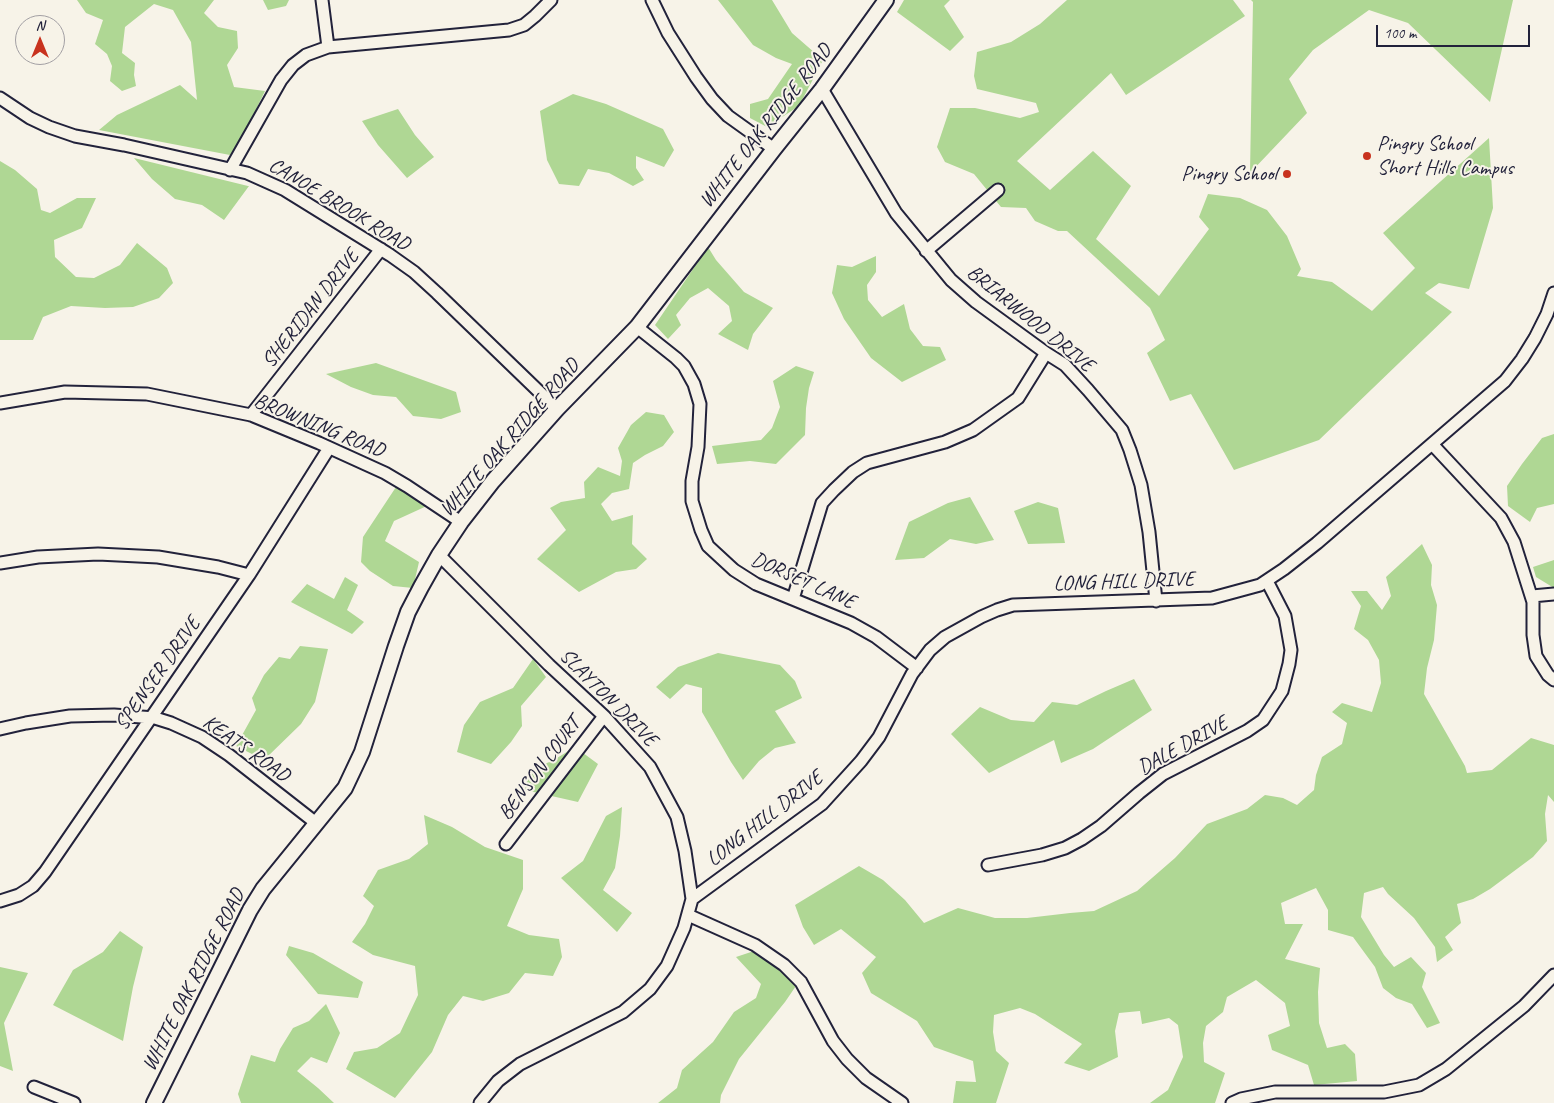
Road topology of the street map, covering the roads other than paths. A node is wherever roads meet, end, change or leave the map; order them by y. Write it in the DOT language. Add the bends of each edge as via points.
graph roads {
  1 [pos="322,0"];
  2 [pos="551,0"];
  3 [pos="652,0"];
  4 [pos="886,0"];
  5 [pos="328,47"];
  6 [pos="822,89"];
  7 [pos="0,98"];
  8 [pos="774,149"];
  9 [pos="230,170"];
  10 [pos="998,190"];
  11 [pos="381,249"];
  12 [pos="926,251"];
  13 [pos="1554,293"];
  14 [pos="637,327"];
  15 [pos="1046,353"];
  16 [pos="0,403"];
  17 [pos="557,409"];
  18 [pos="251,415"];
  19 [pos="1432,444"];
  20 [pos="329,448"];
  21 [pos="461,522"];
  22 [pos="439,555"];
  23 [pos="0,563"];
  24 [pos="249,575"];
  25 [pos="1266,580"];
  26 [pos="1554,594"];
  27 [pos="1532,596"];
  28 [pos="793,599"];
  29 [pos="1156,601"];
  30 [pos="917,668"];
  31 [pos="1554,680"];
  32 [pos="604,716"];
  33 [pos="151,717"];
  34 [pos="0,729"];
  35 [pos="316,823"];
  36 [pos="506,844"];
  37 [pos="988,865"];
  38 [pos="692,899"];
  39 [pos="0,901"];
  40 [pos="688,916"];
  41 [pos="1554,975"];
  42 [pos="34,1087"];
  43 [pos="1363,1098"];
  44 [pos="74,1103"];
  45 [pos="154,1103"];
  46 [pos="480,1103"];
  47 [pos="902,1103"];
  48 [pos="1232,1103"];
  1 -- 5 [label="street"];
  2 -- 5 [label="street" via="524,24 509,30"];
  3 -- 8 [label="street" via="668,34 712,99 728,116"];
  4 -- 6 [label="street, WHITE OAK RIDGE ROAD"];
  5 -- 9 [label="street" via="306,55 281,80"];
  6 -- 8 [label="street, WHITE OAK RIDGE ROAD"];
  6 -- 12 [label="street, BRIARWOOD DRIVE" via="896,213"];
  7 -- 9 [label="street, CANOE BROOK ROAD" via="30,118 75,136"];
  8 -- 14 [label="street, WHITE OAK RIDGE ROAD"];
  9 -- 11 [label="street, CANOE BROOK ROAD" via="247,173 285,190"];
  10 -- 12 [label="street"];
  11 -- 17 [label="street, CANOE BROOK ROAD" via="414,272"];
  11 -- 18 [label="street, SHERIDAN DRIVE"];
  12 -- 15 [label="street, BRIARWOOD DRIVE" via="976,302"];
  13 -- 19 [label="street, LONG HILL DRIVE" via="1547,314 1522,359 1504,381"];
  14 -- 17 [label="street, WHITE OAK RIDGE ROAD"];
  14 -- 28 [label="street, DORSET LANE" via="676,358 694,384 700,404 692,501 708,546 734,570 756,584"];
  15 -- 28 [label="street" via="1018,398 973,430 945,442 868,463 834,490 822,503"];
  15 -- 29 [label="street, BRIARWOOD DRIVE" via="1065,365 1122,430 1140,485"];
  16 -- 18 [label="street, BROWNING ROAD" via="65,392 147,394"];
  17 -- 21 [label="street, WHITE OAK RIDGE ROAD"];
  18 -- 20 [label="street, BROWNING ROAD"];
  19 -- 25 [label="street, LONG HILL DRIVE" via="1317,543"];
  19 -- 27 [label="street" via="1501,518 1514,542"];
  20 -- 21 [label="street, BROWNING ROAD" via="392,478"];
  20 -- 24 [label="street, SPENSER DRIVE"];
  21 -- 22 [label="street, WHITE OAK RIDGE ROAD"];
  22 -- 32 [label="street, SLAYTON DRIVE" via="549,666"];
  22 -- 35 [label="street, WHITE OAK RIDGE ROAD" via="408,612 362,752 345,788"];
  23 -- 24 [label="street" via="98,554 158,558"];
  24 -- 33 [label="street, SPENSER DRIVE"];
  25 -- 29 [label="street, LONG HILL DRIVE" via="1260,585 1212,598"];
  25 -- 37 [label="street, DALE DRIVE" via="1285,616 1291,650 1282,691 1263,720 1247,732 1164,774 1100,826 1065,848"];
  26 -- 27 [label="street"];
  27 -- 31 [label="street" via="1536,656"];
  28 -- 30 [label="street, DORSET LANE" via="851,623 876,637"];
  29 -- 30 [label="street, LONG HILL DRIVE" via="1013,605 981,617 945,637"];
  30 -- 38 [label="street, LONG HILL DRIVE" via="879,737 822,804"];
  32 -- 36 [label="street, BENSON COURT"];
  32 -- 38 [label="street, SLAYTON DRIVE" via="650,767 677,817"];
  33 -- 34 [label="street, KEATS ROAD" via="114,714 70,716"];
  33 -- 35 [label="street, KEATS ROAD" via="202,737"];
  33 -- 39 [label="street, SPENSER DRIVE" via="45,872 33,886"];
  35 -- 45 [label="street, WHITE OAK RIDGE ROAD" via="250,910"];
  38 -- 40 [label="street"];
  40 -- 46 [label="street" via="667,966 650,989 623,1012 520,1064 498,1081"];
  40 -- 47 [label="street" via="755,945 784,964 801,982 833,1041 847,1058 866,1078"];
  41 -- 43 [label="street" via="1524,1006 1446,1069 1419,1084"];
  42 -- 44 [label="street"];
  43 -- 48 [label="street" via="1275,1092"];
}
